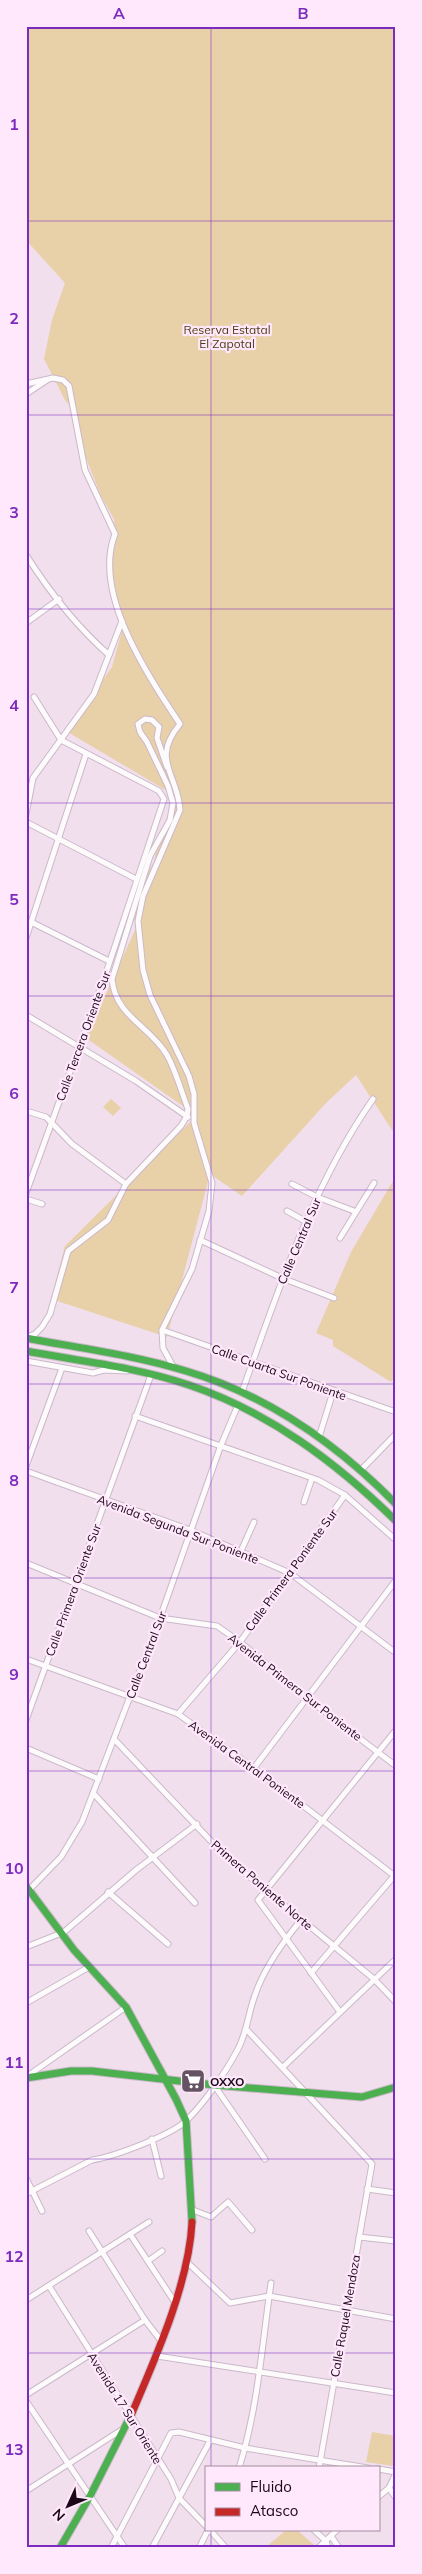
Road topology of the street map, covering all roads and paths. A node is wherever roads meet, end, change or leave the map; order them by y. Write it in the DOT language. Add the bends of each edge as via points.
graph roads {
  1 [pos="47,379"];
  2 [pos="26,384"];
  3 [pos="26,394"];
  4 [pos="26,555"];
  5 [pos="59,599"];
  6 [pos="123,621"];
  7 [pos="26,623"];
  8 [pos="109,655"];
  9 [pos="34,697"];
  10 [pos="61,740"];
  11 [pos="86,754"];
  12 [pos="168,768"];
  13 [pos="30,785"];
  14 [pos="26,790"];
  15 [pos="26,814"];
  16 [pos="26,822"];
  17 [pos="58,837"];
  18 [pos="136,878"];
  19 [pos="31,922"];
  20 [pos="26,938"];
  21 [pos="109,961"];
  22 [pos="26,1015"];
  23 [pos="80,1046"];
  24 [pos="373,1099"];
  25 [pos="26,1111"];
  26 [pos="188,1116"];
  27 [pos="194,1123"];
  28 [pos="50,1124"];
  29 [pos="374,1183"];
  30 [pos="126,1184"];
  31 [pos="292,1184"];
  32 [pos="26,1193"];
  33 [pos="317,1197"];
  34 [pos="26,1199"];
  35 [pos="42,1204"];
  36 [pos="287,1211"];
  37 [pos="354,1212"];
  38 [pos="305,1221"];
  39 [pos="340,1238"];
  40 [pos="200,1240"];
  41 [pos="282,1278"];
  42 [pos="334,1298"];
  43 [pos="162,1330"];
  44 [pos="26,1338"];
  45 [pos="26,1351"];
  46 [pos="26,1361"];
  47 [pos="253,1361"];
  48 [pos="62,1368"];
  49 [pos="175,1368"];
  50 [pos="137,1371"];
  51 [pos="150,1375"];
  52 [pos="242,1392"];
  53 [pos="333,1392"];
  54 [pos="238,1405"];
  55 [pos="396,1412"];
  56 [pos="135,1416"];
  57 [pos="396,1434"];
  58 [pos="319,1437"];
  59 [pos="220,1445"];
  60 [pos="26,1466"];
  61 [pos="361,1470"];
  62 [pos="26,1472"];
  63 [pos="312,1478"];
  64 [pos="345,1495"];
  65 [pos="106,1500"];
  66 [pos="304,1502"];
  67 [pos="396,1504"];
  68 [pos="396,1521"];
  69 [pos="254,1522"];
  70 [pos="190,1530"];
  71 [pos="396,1540"];
  72 [pos="241,1551"];
  73 [pos="26,1563"];
  74 [pos="290,1573"];
  75 [pos="396,1580"];
  76 [pos="77,1584"];
  77 [pos="160,1618"];
  78 [pos="361,1626"];
  79 [pos="240,1642"];
  80 [pos="396,1653"];
  81 [pos="26,1659"];
  82 [pos="45,1665"];
  83 [pos="130,1695"];
  84 [pos="308,1699"];
  85 [pos="178,1714"];
  86 [pos="26,1720"];
  87 [pos="396,1730"];
  88 [pos="114,1739"];
  89 [pos="26,1748"];
  90 [pos="378,1752"];
  91 [pos="396,1766"];
  92 [pos="254,1768"];
  93 [pos="99,1780"];
  94 [pos="93,1793"];
  95 [pos="322,1820"];
  96 [pos="197,1824"];
  97 [pos="153,1858"];
  98 [pos="395,1876"];
  99 [pos="266,1889"];
  100 [pos="27,1890"];
  101 [pos="108,1892"];
  102 [pos="195,1903"];
  103 [pos="301,1920"];
  104 [pos="60,1932"];
  105 [pos="285,1939"];
  106 [pos="168,1944"];
  107 [pos="26,1947"];
  108 [pos="334,1947"];
  109 [pos="396,1959"];
  110 [pos="89,1967"];
  111 [pos="311,1973"];
  112 [pos="374,1979"];
  113 [pos="26,2002"];
  114 [pos="396,2002"];
  115 [pos="126,2007"];
  116 [pos="340,2012"];
  117 [pos="247,2030"];
  118 [pos="283,2067"];
  119 [pos="26,2078"];
  120 [pos="164,2078"];
  121 [pos="214,2085"];
  122 [pos="396,2087"];
  123 [pos="307,2093"];
  124 [pos="186,2121"];
  125 [pos="152,2140"];
  126 [pos="265,2159"];
  127 [pos="161,2176"];
  128 [pos="26,2178"];
  129 [pos="368,2189"];
  130 [pos="33,2191"];
  131 [pos="396,2192"];
  132 [pos="26,2194"];
  133 [pos="193,2210"];
  134 [pos="42,2211"];
  135 [pos="149,2222"];
  136 [pos="89,2230"];
  137 [pos="252,2230"];
  138 [pos="130,2234"];
  139 [pos="359,2237"];
  140 [pos="396,2241"];
  141 [pos="103,2251"];
  142 [pos="162,2251"];
  143 [pos="148,2261"];
  144 [pos="187,2262"];
  145 [pos="272,2283"];
  146 [pos="49,2286"];
  147 [pos="269,2296"];
  148 [pos="26,2300"];
  149 [pos="175,2302"];
  150 [pos="346,2311"];
  151 [pos="396,2319"];
  152 [pos="145,2320"];
  153 [pos="162,2342"];
  154 [pos="91,2354"];
  155 [pos="157,2356"];
  156 [pos="260,2372"];
  157 [pos="334,2384"];
  158 [pos="396,2393"];
  159 [pos="26,2395"];
  160 [pos="26,2401"];
  161 [pos="130,2417"];
  162 [pos="123,2429"];
  163 [pos="210,2441"];
  164 [pos="245,2448"];
  165 [pos="158,2459"];
  166 [pos="320,2460"];
  167 [pos="69,2464"];
  168 [pos="240,2466"];
  169 [pos="319,2466"];
  170 [pos="356,2466"];
  171 [pos="380,2470"];
  172 [pos="396,2473"];
  173 [pos="389,2488"];
  174 [pos="26,2491"];
  175 [pos="380,2495"];
  176 [pos="90,2496"];
  177 [pos="179,2498"];
  178 [pos="396,2498"];
  179 [pos="205,2525"];
  180 [pos="208,2532"];
  181 [pos="211,2532"];
  182 [pos="316,2532"];
  183 [pos="335,2532"];
  184 [pos="117,2536"];
  185 [pos="331,2536"];
  186 [pos="326,2541"];
  187 [pos="60,2548"];
  188 [pos="111,2548"];
  189 [pos="125,2548"];
  190 [pos="152,2548"];
  191 [pos="198,2548"];
  192 [pos="226,2548"];
  193 [pos="318,2548"];
  194 [pos="328,2548"];
  195 [pos="339,2548"];
  1 -- 2 [label="street"];
  1 -- 3 [label="street"];
  1 -- 6 [label="street" via="63,380 70,389 85,470 115,534 111,545 111,586"];
  4 -- 5 [label="street"];
  5 -- 7 [label="street"];
  5 -- 8 [label="street" via="93,641"];
  6 -- 8 [label="street"];
  6 -- 12 [label="street" via="147,675 180,724 166,745"];
  8 -- 10 [label="street" via="94,694"];
  9 -- 10 [label="street"];
  10 -- 11 [label="street"];
  10 -- 13 [label="street"];
  11 -- 17 [label="street"];
  11 -- 18 [label="street, Calle Tercera Oriente Sur" via="162,794 164,799"];
  12 -- 26 [label="street" via="157,738 158,727 152,720 145,719 138,724 140,732 168,786 173,803 170,820 150,856 112,979 120,1006 167,1055"];
  12 -- 27 [label="street" via="179,795 180,810 143,896 138,921 148,987 190,1076"];
  13 -- 14 [label="street"];
  13 -- 15 [label="street"];
  16 -- 17 [label="street"];
  17 -- 18 [label="street"];
  17 -- 19 [label="street"];
  18 -- 21 [label="street, Calle Tercera Oriente Sur"];
  19 -- 20 [label="street"];
  19 -- 21 [label="street"];
  21 -- 23 [label="street, Calle Tercera Oriente Sur"];
  22 -- 23 [label="street"];
  23 -- 26 [label="street"];
  23 -- 28 [label="street, Calle Tercera Oriente Sur"];
  24 -- 33 [label="street, Calle Central Sur"];
  25 -- 28 [label="street" via="46,1117"];
  26 -- 27 [label="street"];
  26 -- 30 [label="street"];
  27 -- 40 [label="street" via="212,1183 212,1196"];
  28 -- 30 [label="street" via="89,1158"];
  28 -- 32 [label="street, Calle Tercera Oriente Sur"];
  29 -- 37 [label="street"];
  30 -- 44 [label="street" via="108,1220 68,1251 50,1314 42,1327"];
  31 -- 33 [label="street"];
  33 -- 37 [label="street"];
  33 -- 38 [label="street, Calle Central Sur"];
  34 -- 35 [label="street"];
  36 -- 38 [label="street"];
  37 -- 39 [label="street"];
  38 -- 41 [label="street, Calle Central Sur"];
  40 -- 41 [label="street"];
  40 -- 43 [label="street" via="192,1269"];
  41 -- 42 [label="street"];
  41 -- 47 [label="street, Calle Central Sur"];
  43 -- 47 [label="street, Calle Cuarta Sur Poniente"];
  43 -- 49 [label="street" via="163,1348"];
  44 -- 49 [label="street"];
  45 -- 50 [label="street"];
  46 -- 48 [label="street"];
  47 -- 52 [label="street, Calle Central Sur"];
  47 -- 53 [label="street, Calle Cuarta Sur Poniente"];
  48 -- 50 [label="street" via="93,1373"];
  48 -- 60 [label="street"];
  49 -- 52 [label="street"];
  50 -- 51 [label="street"];
  51 -- 54 [label="street" via="189,1385"];
  51 -- 56 [label="street, Calle Primera Oriente Sur"];
  52 -- 58 [label="street"];
  53 -- 55 [label="street, Calle Cuarta Sur Poniente"];
  53 -- 58 [label="street"];
  54 -- 59 [label="street, Calle Central Sur"];
  54 -- 68 [label="street" via="312,1449 357,1483"];
  56 -- 59 [label="street"];
  56 -- 65 [label="street, Calle Primera Oriente Sur"];
  57 -- 61 [label="street"];
  58 -- 61 [label="street"];
  59 -- 63 [label="street"];
  59 -- 70 [label="street, Calle Central Sur"];
  61 -- 67 [label="street"];
  62 -- 65 [label="street, Avenida Segunda Sur Poniente"];
  63 -- 64 [label="street"];
  63 -- 66 [label="street"];
  64 -- 71 [label="street"];
  64 -- 74 [label="street, Calle Primera Poniente Sur"];
  65 -- 70 [label="street, Avenida Segunda Sur Poniente"];
  65 -- 76 [label="street, Calle Primera Oriente Sur"];
  69 -- 72 [label="street"];
  70 -- 72 [label="street, Avenida Segunda Sur Poniente"];
  70 -- 77 [label="street, Calle Central Sur"];
  72 -- 74 [label="street, Avenida Segunda Sur Poniente"];
  73 -- 76 [label="street, Avenida Primera Sur Poniente"];
  74 -- 78 [label="street, Avenida Segunda Sur Poniente"];
  74 -- 79 [label="street, Calle Primera Poniente Sur"];
  75 -- 78 [label="street"];
  76 -- 77 [label="street, Avenida Primera Sur Poniente"];
  76 -- 82 [label="street, Calle Primera Oriente Sur"];
  77 -- 79 [label="street, Avenida Primera Sur Poniente" via="217,1626"];
  77 -- 83 [label="street, Calle Central Sur"];
  78 -- 80 [label="street, Avenida Segunda Sur Poniente"];
  78 -- 84 [label="street"];
  79 -- 84 [label="street, Avenida Primera Sur Poniente"];
  79 -- 85 [label="street, Calle Primera Poniente Sur"];
  81 -- 82 [label="street, Avenida Central Poniente"];
  82 -- 83 [label="street, Avenida Central Poniente"];
  82 -- 86 [label="street, Calle Primera Oriente Sur"];
  83 -- 85 [label="street, Avenida Central Poniente"];
  83 -- 88 [label="street, Calle Central Sur"];
  84 -- 90 [label="street, Avenida Primera Sur Poniente"];
  84 -- 92 [label="street"];
  85 -- 92 [label="street, Avenida Central Poniente"];
  87 -- 90 [label="street"];
  88 -- 93 [label="street, Calle Central Sur"];
  88 -- 96 [label="street, Primera Poniente Norte"];
  89 -- 93 [label="street"];
  90 -- 91 [label="street, Avenida Primera Sur Poniente"];
  90 -- 95 [label="street"];
  92 -- 95 [label="street, Avenida Central Poniente"];
  93 -- 94 [label="street, Calle Central Sur"];
  94 -- 97 [label="street"];
  94 -- 100 [label="street, Calle Central Sur" via="72,1842"];
  95 -- 98 [label="street, Avenida Central Poniente"];
  95 -- 99 [label="street"];
  96 -- 97 [label="street"];
  96 -- 99 [label="street, Primera Poniente Norte" via="228,1859"];
  97 -- 101 [label="street"];
  97 -- 102 [label="street"];
  98 -- 108 [label="street"];
  99 -- 103 [label="street, Primera Poniente Norte"];
  99 -- 105 [label="street" via="259,1903"];
  100 -- 104 [label="street"];
  101 -- 104 [label="street" via="64,1932"];
  101 -- 106 [label="street"];
  103 -- 105 [label="street"];
  103 -- 108 [label="street, Primera Poniente Norte"];
  104 -- 107 [label="street"];
  104 -- 110 [label="street"];
  105 -- 111 [label="street"];
  105 -- 117 [label="street" via="260,1982"];
  108 -- 111 [label="street"];
  108 -- 112 [label="street, Primera Poniente Norte"];
  109 -- 112 [label="street"];
  110 -- 113 [label="street"];
  110 -- 115 [label="street"];
  111 -- 116 [label="street"];
  112 -- 114 [label="street, Primera Poniente Norte"];
  112 -- 116 [label="street"];
  115 -- 119 [label="street"];
  115 -- 120 [label="street"];
  116 -- 118 [label="street"];
  117 -- 118 [label="street"];
  117 -- 121 [label="street"];
  118 -- 123 [label="street"];
  119 -- 120 [label="street" via="71,2071"];
  120 -- 121 [label="street"];
  120 -- 124 [label="street"];
  121 -- 123 [label="street"];
  121 -- 124 [label="street"];
  121 -- 126 [label="street"];
  122 -- 123 [label="street" via="362,2097"];
  123 -- 129 [label="street, Calle Raquel Mendoza" via="372,2164"];
  124 -- 125 [label="street"];
  124 -- 133 [label="street"];
  125 -- 127 [label="street"];
  125 -- 130 [label="street" via="92,2160"];
  128 -- 130 [label="street"];
  129 -- 131 [label="street"];
  129 -- 139 [label="street, Calle Raquel Mendoza"];
  130 -- 132 [label="street"];
  130 -- 134 [label="street"];
  133 -- 137 [label="street" via="211,2217 228,2202"];
  133 -- 144 [label="street" via="193,2232"];
  135 -- 138 [label="street"];
  136 -- 141 [label="street"];
  138 -- 141 [label="street"];
  138 -- 143 [label="street"];
  139 -- 140 [label="street"];
  139 -- 150 [label="street, Calle Raquel Mendoza"];
  141 -- 146 [label="street"];
  141 -- 152 [label="street"];
  142 -- 143 [label="street"];
  143 -- 149 [label="street"];
  144 -- 147 [label="street" via="230,2303"];
  144 -- 149 [label="street"];
  145 -- 147 [label="street"];
  146 -- 148 [label="street"];
  146 -- 154 [label="street, Avenida 17 Sur Oriente"];
  147 -- 150 [label="street"];
  147 -- 156 [label="street"];
  149 -- 153 [label="street"];
  150 -- 151 [label="street"];
  150 -- 157 [label="street, Calle Raquel Mendoza"];
  152 -- 153 [label="street"];
  152 -- 154 [label="street"];
  153 -- 155 [label="street"];
  154 -- 159 [label="street"];
  154 -- 161 [label="street, Avenida 17 Sur Oriente"];
  155 -- 156 [label="street"];
  155 -- 161 [label="street"];
  156 -- 157 [label="street"];
  156 -- 164 [label="street"];
  157 -- 158 [label="street"];
  157 -- 166 [label="street, Calle Raquel Mendoza"];
  160 -- 167 [label="street"];
  161 -- 162 [label="street"];
  161 -- 165 [label="street, Avenida 17 Sur Oriente"];
  162 -- 167 [label="street"];
  162 -- 176 [label="street"];
  163 -- 164 [label="street"];
  163 -- 165 [label="street" via="179,2432 171,2433"];
  163 -- 177 [label="street"];
  164 -- 166 [label="street"];
  164 -- 168 [label="street"];
  165 -- 177 [label="street, Avenida 17 Sur Oriente"];
  165 -- 184 [label="street"];
  166 -- 169 [label="street, Calle Raquel Mendoza"];
  166 -- 170 [label="street"];
  167 -- 174 [label="street"];
  167 -- 176 [label="street"];
  171 -- 172 [label="street"];
  172 -- 173 [label="street"];
  173 -- 175 [label="street"];
  173 -- 178 [label="street"];
  176 -- 184 [label="street"];
  176 -- 187 [label="street"];
  177 -- 179 [label="street, Avenida 17 Sur Oriente"];
  177 -- 190 [label="street"];
  180 -- 191 [label="street"];
  181 -- 192 [label="street"];
  182 -- 186 [label="street"];
  183 -- 185 [label="street"];
  184 -- 188 [label="street"];
  184 -- 189 [label="street"];
  185 -- 186 [label="street"];
  185 -- 195 [label="street"];
  186 -- 193 [label="street"];
  186 -- 194 [label="street"];
}
